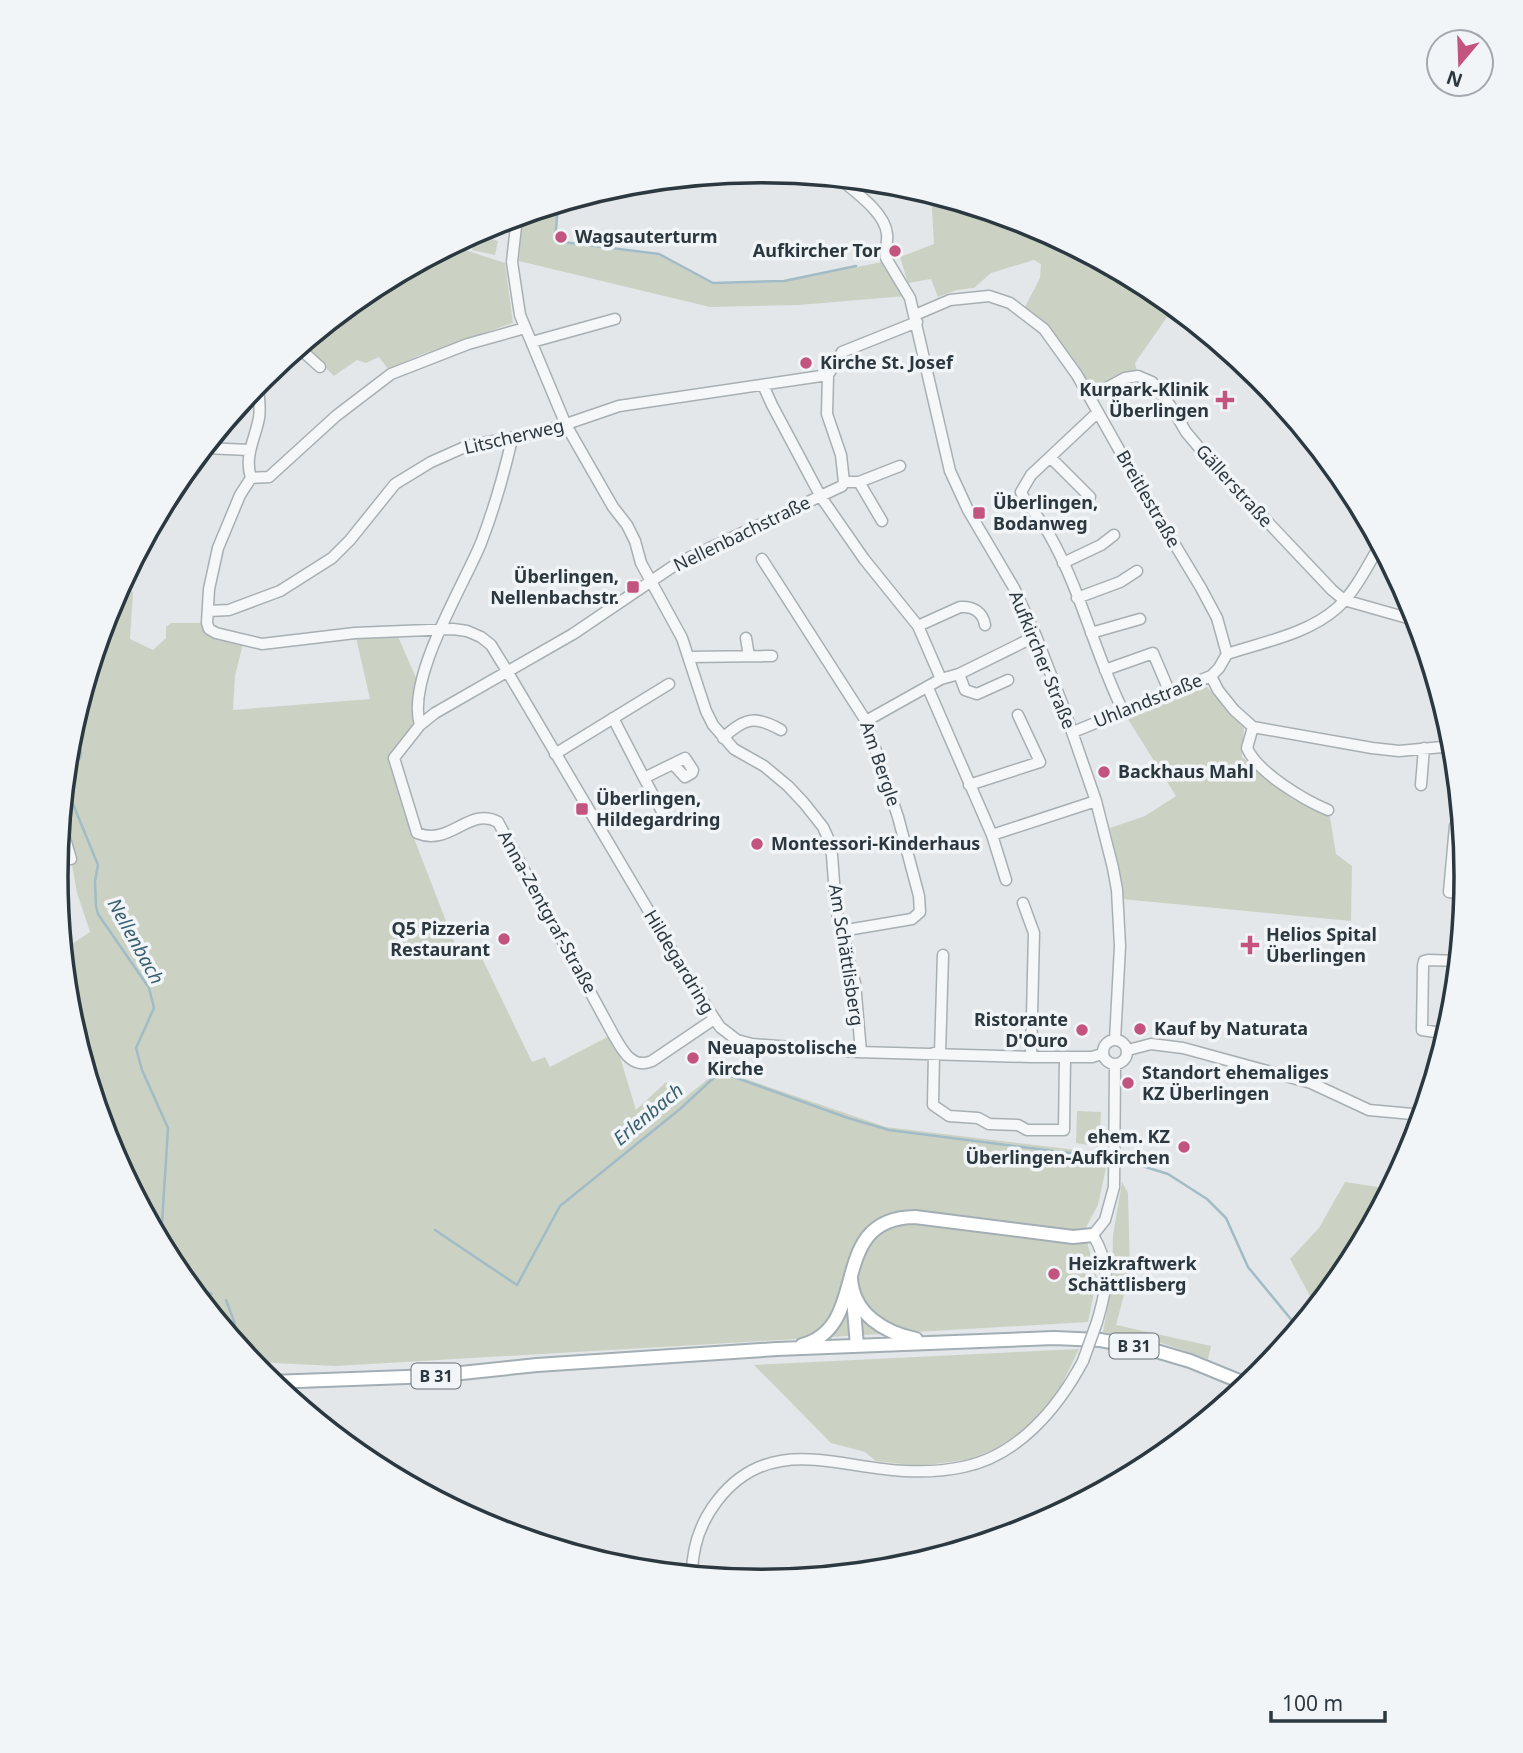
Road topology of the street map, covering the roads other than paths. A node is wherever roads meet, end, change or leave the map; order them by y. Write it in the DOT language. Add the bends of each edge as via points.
graph roads {
  1 [pos="852,189"];
  2 [pos="516,229"];
  3 [pos="916,318"];
  4 [pos="615,319"];
  5 [pos="525,328"];
  6 [pos="532,342"];
  7 [pos="305,354"];
  8 [pos="320,367"];
  9 [pos="828,375"];
  10 [pos="763,385"];
  11 [pos="1090,397"];
  12 [pos="259,398"];
  13 [pos="1098,412"];
  14 [pos="566,425"];
  15 [pos="512,439"];
  16 [pos="216,449"];
  17 [pos="249,450"];
  18 [pos="1050,457"];
  19 [pos="900,466"];
  20 [pos="251,478"];
  21 [pos="844,482"];
  22 [pos="859,482"];
  23 [pos="821,497"];
  24 [pos="1090,497"];
  25 [pos="882,521"];
  26 [pos="1114,535"];
  27 [pos="1374,554"];
  28 [pos="762,559"];
  29 [pos="1063,563"];
  30 [pos="1138,571"];
  31 [pos="652,581"];
  32 [pos="1077,597"];
  33 [pos="1344,600"];
  34 [pos="208,611"];
  35 [pos="1404,617"];
  36 [pos="1140,619"];
  37 [pos="985,625"];
  38 [pos="918,626"];
  39 [pos="440,630"];
  40 [pos="1091,633"];
  41 [pos="1036,636"];
  42 [pos="746,638"];
  43 [pos="1227,654"];
  44 [pos="749,656"];
  45 [pos="772,656"];
  46 [pos="690,657"];
  47 [pos="1105,670"];
  48 [pos="507,671"];
  49 [pos="959,674"];
  50 [pos="1211,676"];
  51 [pos="941,679"];
  52 [pos="1008,680"];
  53 [pos="668,684"];
  54 [pos="928,688"];
  55 [pos="1170,693"];
  56 [pos="1123,711"];
  57 [pos="1018,715"];
  58 [pos="613,718"];
  59 [pos="866,721"];
  60 [pos="420,725"];
  61 [pos="1253,727"];
  62 [pos="781,730"];
  63 [pos="1073,732"];
  64 [pos="723,738"];
  65 [pos="1442,747"];
  66 [pos="1424,748"];
  67 [pos="555,754"];
  68 [pos="394,758"];
  69 [pos="673,764"];
  70 [pos="644,778"];
  71 [pos="969,785"];
  72 [pos="1421,785"];
  73 [pos="1096,801"];
  74 [pos="1328,810"];
  75 [pos="666,819"];
  76 [pos="992,835"];
  77 [pos="1453,842"];
  78 [pos="69,852"];
  79 [pos="71,859"];
  80 [pos="1006,880"];
  81 [pos="1454,893"];
  82 [pos="1023,903"];
  83 [pos="841,931"];
  84 [pos="943,955"];
  85 [pos="1450,961"];
  86 [pos="714,1019"];
  87 [pos="1436,1032"];
  88 [pos="1115,1040"];
  89 [pos="1128,1050"];
  90 [pos="861,1052"];
  91 [pos="937,1053"];
  92 [pos="1102,1054"];
  93 [pos="1031,1057"];
  94 [pos="1065,1058"];
  95 [pos="1115,1065"];
  96 [pos="1412,1114"];
  97 [pos="1093,1235"];
  98 [pos="849,1287"];
  99 [pos="933,1343"];
  100 [pos="854,1346"];
  101 [pos="777,1349"];
  102 [pos="1238,1380"];
  103 [pos="286,1381"];
  104 [pos="692,1566"];
  1 -- 3 [label="street, Aufkircher Straße" via="884,225 886,257 904,284"];
  2 -- 5 [label="street, Am Schättlisberg" via="513,280"];
  3 -- 9 [label="street" via="842,352"];
  3 -- 11 [label="street, Breitlestraße" via="966,296 989,296 1010,303 1044,329"];
  3 -- 41 [label="street, Aufkircher Straße" via="950,471"];
  4 -- 6 [label="street"];
  5 -- 6 [label="street, Am Schättlisberg"];
  5 -- 20 [label="street" via="391,374 343,409 269,477"];
  6 -- 14 [label="street, Am Schättlisberg"];
  7 -- 8 [label="street"];
  9 -- 10 [label="street, Litscherweg"];
  9 -- 21 [label="street" via="827,414"];
  10 -- 14 [label="street, Litscherweg" via="620,406"];
  10 -- 23 [label="street"];
  11 -- 13 [label="street, Breitlestraße"];
  11 -- 33 [label="street, Gällerstraße" via="1125,378 1138,376 1152,382 1212,463"];
  12 -- 17 [label="street"];
  13 -- 18 [label="street"];
  13 -- 43 [label="street, Breitlestraße" via="1217,618"];
  14 -- 15 [label="street, Litscherweg"];
  14 -- 31 [label="street, Am Schättlisberg" via="627,525"];
  15 -- 34 [label="street, Litscherweg" via="467,446 430,462 395,484 332,558 280,591 229,610"];
  15 -- 39 [label="street" via="480,543"];
  16 -- 17 [label="street"];
  17 -- 20 [label="street"];
  18 -- 24 [label="street"];
  18 -- 29 [label="street" via="1021,492"];
  19 -- 22 [label="street"];
  20 -- 34 [label="street" via="218,548"];
  21 -- 22 [label="street"];
  21 -- 23 [label="street, Nellenbachstraße"];
  22 -- 25 [label="street"];
  23 -- 31 [label="street, Nellenbachstraße" via="678,563"];
  23 -- 38 [label="street"];
  26 -- 29 [label="street"];
  27 -- 33 [label="street"];
  28 -- 59 [label="street, Am Bergle"];
  29 -- 32 [label="street"];
  30 -- 32 [label="street"];
  31 -- 46 [label="street, Am Schättlisberg"];
  31 -- 48 [label="street, Nellenbachstraße"];
  32 -- 40 [label="street"];
  33 -- 35 [label="street"];
  33 -- 43 [label="street" via="1304,628"];
  34 -- 39 [label="street" via="209,629 262,644 355,633"];
  36 -- 40 [label="street"];
  37 -- 38 [label="street" via="978,611 967,606"];
  38 -- 51 [label="street"];
  39 -- 48 [label="street, Hildegardring" via="467,631 481,637"];
  39 -- 60 [label="street" via="420,687"];
  40 -- 47 [label="street"];
  41 -- 49 [label="street"];
  41 -- 63 [label="street, Aufkircher Straße"];
  42 -- 44 [label="street"];
  43 -- 50 [label="street, Uhlandstraße"];
  44 -- 45 [label="street"];
  44 -- 46 [label="street"];
  46 -- 64 [label="street, Am Schättlisberg" via="706,711"];
  47 -- 55 [label="street" via="1153,653"];
  47 -- 56 [label="street"];
  48 -- 60 [label="street, Nellenbachstraße"];
  48 -- 67 [label="street, Hildegardring"];
  49 -- 51 [label="street"];
  49 -- 52 [label="street" via="965,690 976,694"];
  50 -- 55 [label="street, Uhlandstraße"];
  50 -- 61 [label="street"];
  51 -- 54 [label="street"];
  53 -- 58 [label="street"];
  54 -- 59 [label="street"];
  54 -- 71 [label="street"];
  55 -- 56 [label="street, Uhlandstraße"];
  56 -- 63 [label="street, Uhlandstraße"];
  57 -- 71 [label="street" via="1040,762"];
  58 -- 67 [label="street"];
  58 -- 70 [label="street"];
  59 -- 83 [label="street, Am Bergle" via="898,817 920,912 912,919"];
  60 -- 68 [label="street, Nellenbachstraße"];
  61 -- 66 [label="street" via="1366,748"];
  61 -- 74 [label="street" via="1247,748 1255,760 1305,800"];
  62 -- 64 [label="street" via="762,720 748,720"];
  63 -- 73 [label="street, Aufkircher Straße"];
  64 -- 83 [label="street, Am Schättlisberg" via="788,786 823,828 832,855"];
  65 -- 66 [label="street"];
  66 -- 72 [label="street"];
  67 -- 86 [label="street, Hildegardring"];
  68 -- 86 [label="street, Anna-Zentgraf-Straße" via="417,833 435,838 479,818 498,821 613,1034 631,1059 644,1064 652,1061"];
  69 -- 70 [label="street"];
  70 -- 75 [label="street"];
  71 -- 76 [label="street"];
  73 -- 76 [label="street"];
  73 -- 88 [label="street, Aufkircher Straße" via="1117,890 1120,946"];
  76 -- 80 [label="street"];
  77 -- 81 [label="street" via="1449,892"];
  78 -- 79 [label="street"];
  82 -- 93 [label="street" via="1034,933"];
  83 -- 90 [label="street, Am Schättlisberg" via="855,984"];
  84 -- 91 [label="street"];
  85 -- 87 [label="street" via="1428,960 1423,966 1422,1030"];
  86 -- 90 [label="street, Hildegardring" via="728,1035 752,1044"];
  88 -- 89 [label="street"];
  88 -- 92 [label="street" via="1104,1045"];
  89 -- 95 [label="street" via="1124,1061"];
  89 -- 96 [label="street" via="1151,1044 1183,1048 1311,1083 1369,1110"];
  90 -- 91 [label="street, Hildegardring"];
  91 -- 93 [label="street, Hildegardring"];
  91 -- 94 [label="street" via="933,1105 940,1112 1027,1130 1064,1130"];
  92 -- 94 [label="street, Hildegardring"];
  92 -- 95 [label="street" via="1106,1062"];
  93 -- 94 [label="street, Hildegardring"];
  95 -- 97 [label="street" via="1114,1187 1105,1220"];
  97 -- 98 [label="main road" via="1073,1237 908,1217 885,1223 860,1245"];
  97 -- 104 [label="street, bridge" via="1107,1273 1083,1360 1068,1388 1043,1418 1008,1447 982,1461 937,1471 823,1459 768,1464 725,1491 710,1511 699,1532"];
  98 -- 99 [label="main road" via="879,1326"];
  98 -- 100 [label="main road"];
  98 -- 101 [label="main road" via="835,1322 823,1335 806,1344"];
  99 -- 100 [label="main road, B 31"];
  99 -- 102 [label="main road, B 31" via="1100,1340 1168,1354"];
  100 -- 101 [label="main road, B 31"];
  101 -- 103 [label="main road, B 31" via="433,1376"];
}
